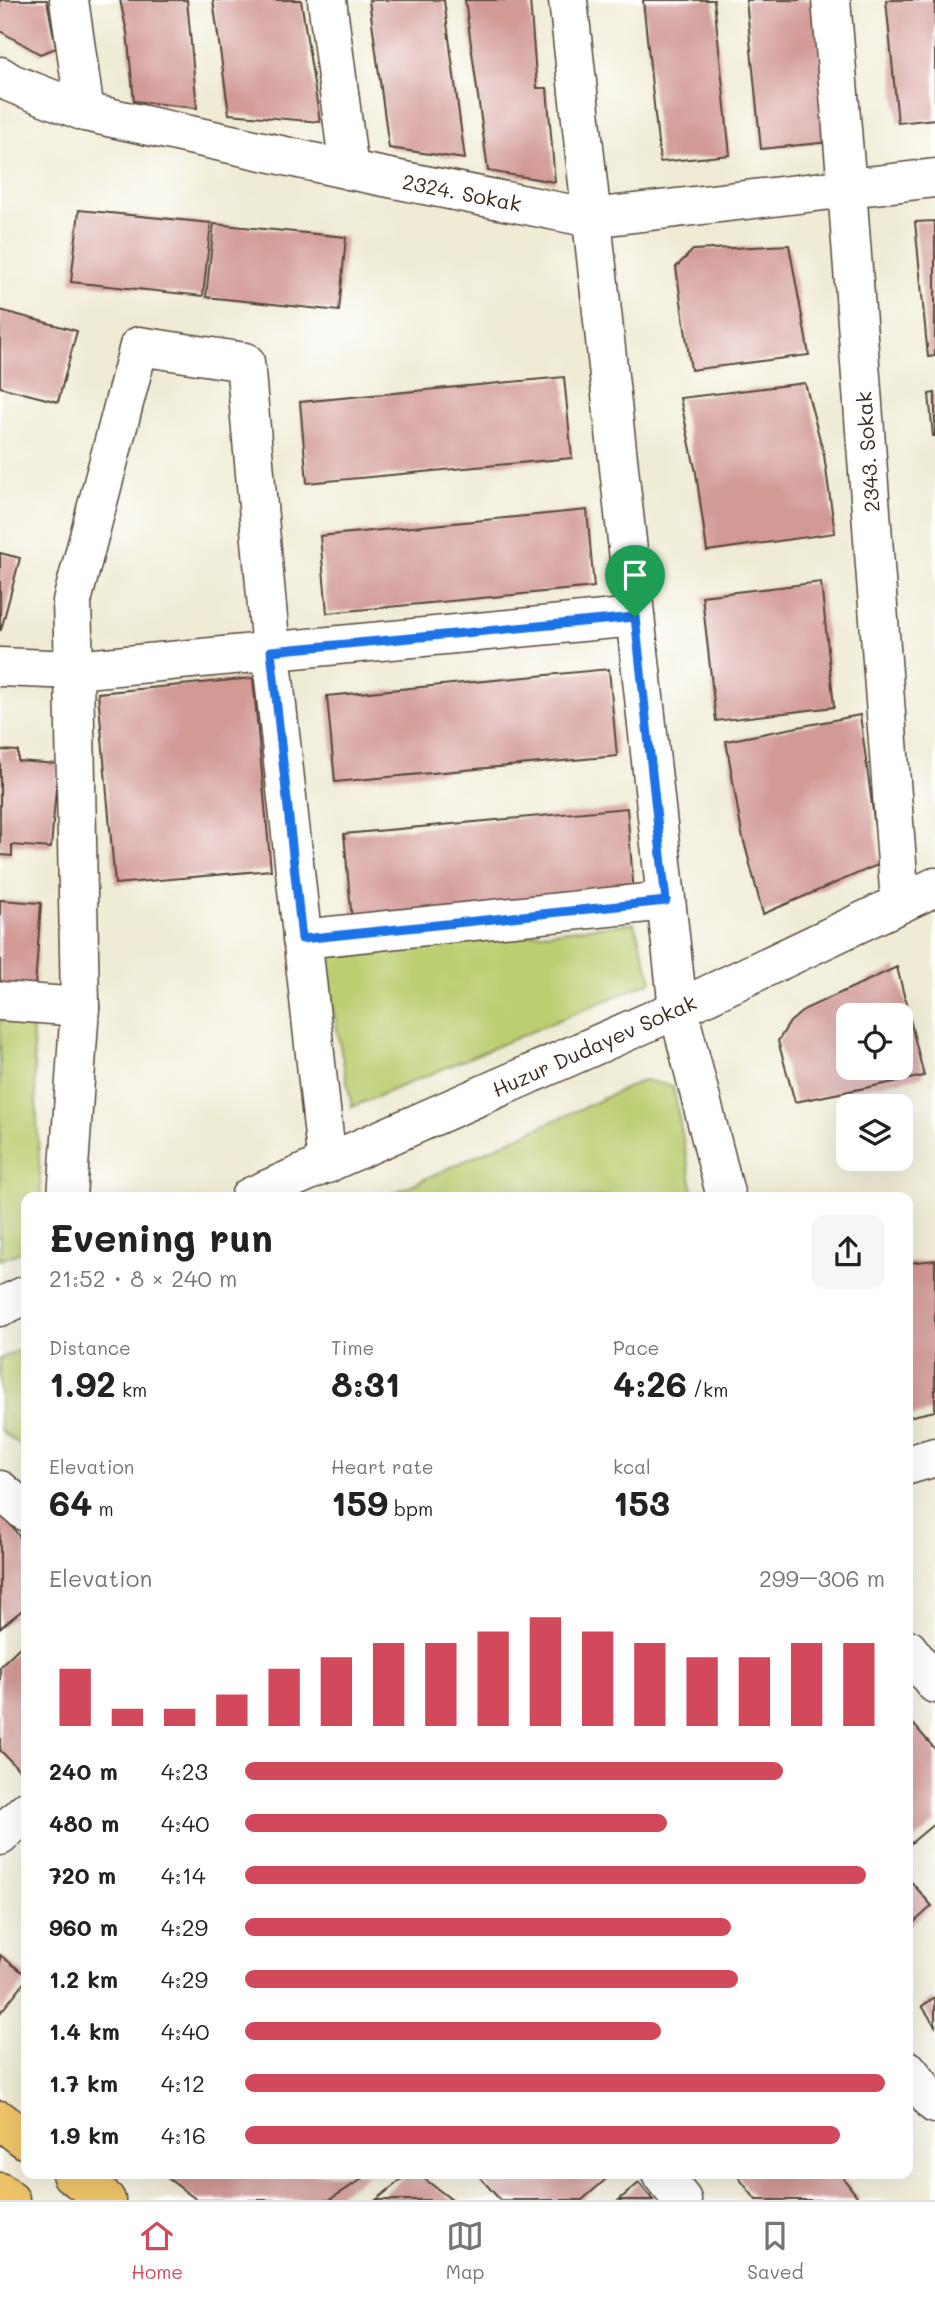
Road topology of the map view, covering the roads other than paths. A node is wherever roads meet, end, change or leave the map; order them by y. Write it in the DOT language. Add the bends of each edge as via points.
graph roads {
  1 [pos="69,0"];
  2 [pos="327,0"];
  3 [pos="568,0"];
  4 [pos="831,0"];
  5 [pos="4,83"];
  6 [pos="85,112"];
  7 [pos="349,170"];
  8 [pos="935,178"];
  9 [pos="847,188"];
  10 [pos="592,218"];
  11 [pos="635,617"];
  12 [pos="271,651"];
  13 [pos="0,667"];
  14 [pos="74,670"];
  15 [pos="935,887"];
  16 [pos="666,901"];
  17 [pos="900,903"];
  18 [pos="302,939"];
  19 [pos="0,1001"];
  20 [pos="80,1007"];
  21 [pos="678,1009"];
  22 [pos="327,1164"];
  23 [pos="67,1192"];
  24 [pos="262,1192"];
  25 [pos="725,1192"];
  26 [pos="21,1297"];
  27 [pos="0,1307"];
  28 [pos="935,1457"];
  29 [pos="913,1464"];
  30 [pos="0,1490"];
  31 [pos="21,1508"];
  32 [pos="913,1655"];
  33 [pos="935,1684"];
  34 [pos="21,1816"];
  35 [pos="0,1836"];
  36 [pos="913,2076"];
  37 [pos="935,2104"];
  38 [pos="0,2120"];
  39 [pos="21,2136"];
  40 [pos="78,2179"];
  41 [pos="665,2179"];
  42 [pos="0,2192"];
  43 [pos="10,2200"];
  44 [pos="106,2200"];
  45 [pos="682,2200"];
  1 -- 6 [label="street"];
  2 -- 7 [label="street"];
  3 -- 10 [label="street"];
  4 -- 9 [label="street, 2343. Sokak"];
  5 -- 6 [label="street, 2324. Sokak"];
  6 -- 7 [label="street, 2324. Sokak"];
  7 -- 10 [label="street, 2324. Sokak"];
  8 -- 9 [label="street, 2324. Sokak"];
  9 -- 10 [label="street, 2324. Sokak"];
  9 -- 17 [label="street, 2343. Sokak"];
  10 -- 11 [label="street"];
  11 -- 12 [label="street"];
  11 -- 16 [label="street"];
  12 -- 14 [label="street"];
  12 -- 14 [label="street" via="245,362 139,345 72,601"];
  12 -- 18 [label="street"];
  13 -- 14 [label="street"];
  14 -- 20 [label="street"];
  15 -- 17 [label="street, Huzur Dudayev Sokak"];
  16 -- 18 [label="street"];
  16 -- 21 [label="street"];
  17 -- 21 [label="street, Huzur Dudayev Sokak"];
  18 -- 22 [label="street"];
  19 -- 20 [label="street"];
  20 -- 23 [label="street"];
  21 -- 22 [label="street, Huzur Dudayev Sokak"];
  21 -- 25 [label="street"];
  22 -- 24 [label="street, Huzur Dudayev Sokak"];
  26 -- 27 [label="street"];
  28 -- 29 [label="street"];
  30 -- 31 [label="street"];
  32 -- 33 [label="street"];
  34 -- 35 [label="street"];
  36 -- 37 [label="street"];
  38 -- 39 [label="main road"];
  40 -- 44 [label="main road"];
  41 -- 45 [label="street"];
  42 -- 43 [label="main road"];
}
